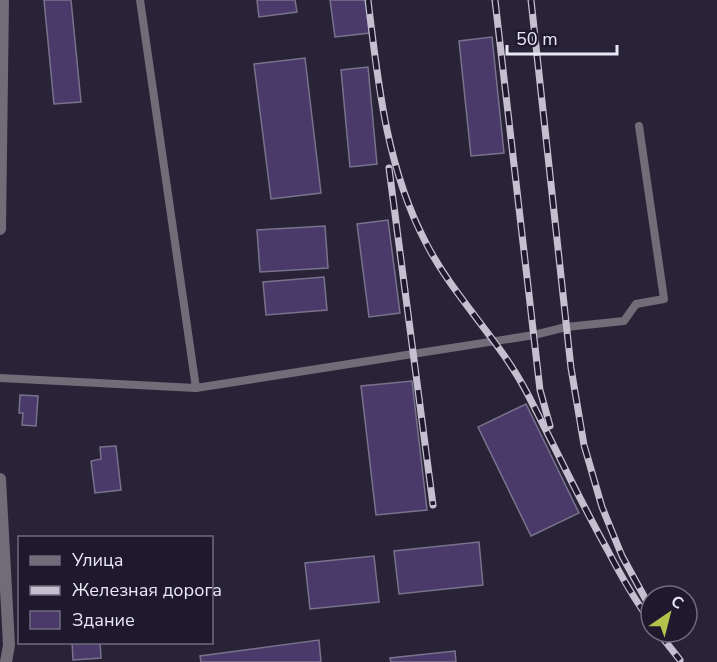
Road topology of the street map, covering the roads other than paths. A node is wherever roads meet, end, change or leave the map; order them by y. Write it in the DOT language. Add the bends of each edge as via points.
graph roads {
  1 [pos="3,0"];
  2 [pos="140,0"];
  3 [pos="639,126"];
  4 [pos="1,206"];
  5 [pos="0,229"];
  6 [pos="0,378"];
  7 [pos="196,388"];
  8 [pos="0,479"];
  9 [pos="6,662"];
  1 -- 4 [label="street"];
  2 -- 7 [label="lane"];
  3 -- 7 [label="lane" via="664,299 636,304 624,321 566,327"];
  4 -- 5 [label="street"];
  6 -- 7 [label="lane"];
  8 -- 9 [label="street" via="9,645"];
}
